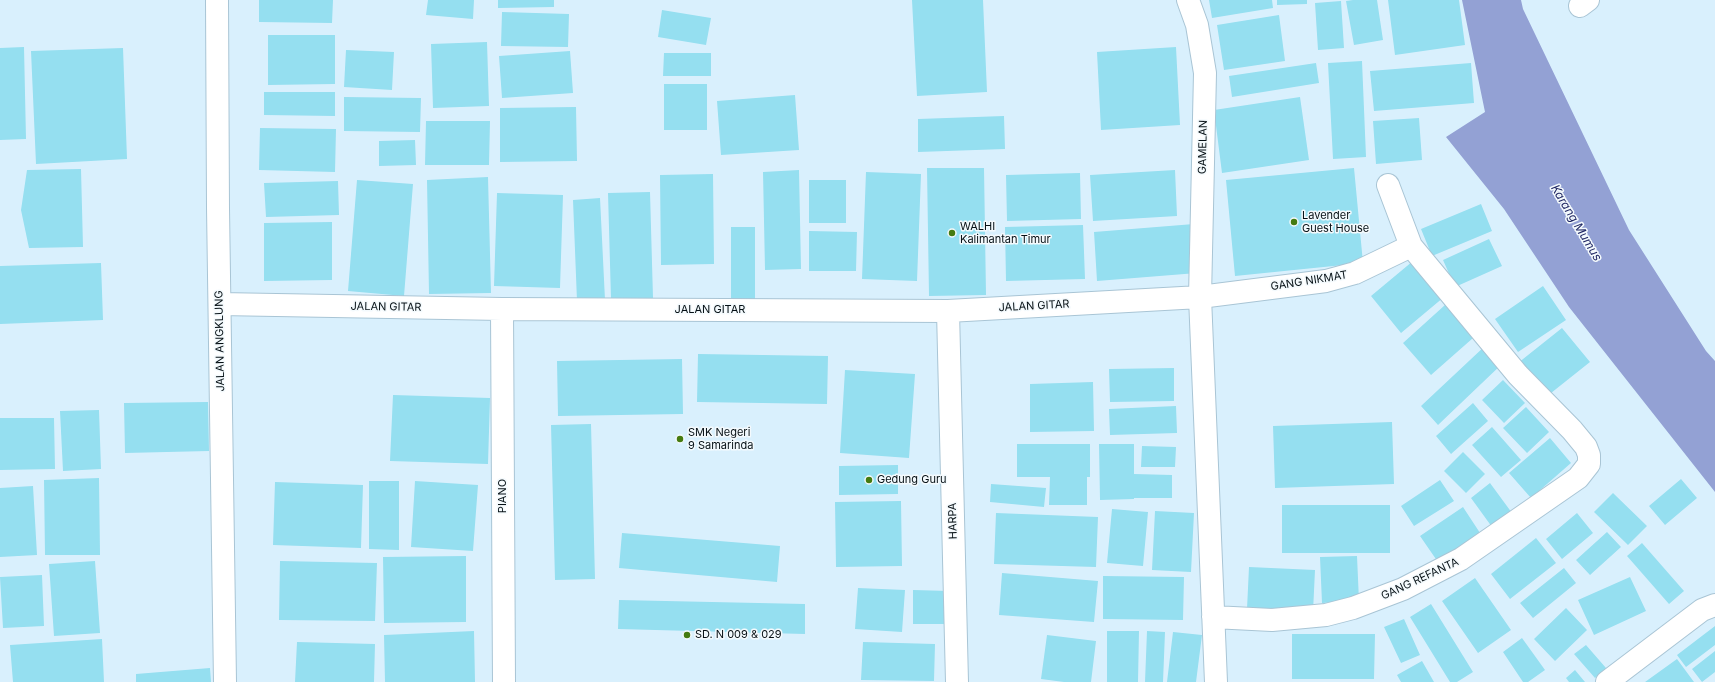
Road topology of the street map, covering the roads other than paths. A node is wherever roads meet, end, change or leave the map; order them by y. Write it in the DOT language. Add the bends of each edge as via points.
graph roads {
  1 [pos="216,0"];
  2 [pos="1188,0"];
  3 [pos="1388,185"];
  4 [pos="1411,246"];
  5 [pos="1200,297"];
  6 [pos="220,304"];
  7 [pos="502,309"];
  8 [pos="948,311"];
  9 [pos="1715,605"];
  10 [pos="1213,617"];
  11 [pos="225,682"];
  12 [pos="504,682"];
  13 [pos="957,682"];
  14 [pos="1216,682"];
  15 [pos="1606,682"];
  1 -- 6 [label="street, JALAN ANGKLUNG"];
  2 -- 5 [label="street, GAMELAN" via="1197,25 1205,73"];
  3 -- 4 [label="street"];
  4 -- 5 [label="street, GANG NIKMAT" via="1339,278"];
  4 -- 10 [label="street, GANG REFANTA" via="1518,375 1586,447 1589,464 1578,478 1461,559 1403,589 1353,608 1326,615 1272,620"];
  5 -- 8 [label="street, JALAN GITAR"];
  5 -- 10 [label="street, GAMELAN"];
  6 -- 7 [label="street, JALAN GITAR"];
  6 -- 11 [label="street, JALAN ANGKLUNG"];
  7 -- 8 [label="street, JALAN GITAR"];
  7 -- 12 [label="street, PIANO"];
  8 -- 13 [label="street, HARPA"];
  9 -- 15 [label="street" via="1702,610"];
  10 -- 14 [label="street, GAMELAN"];
}
